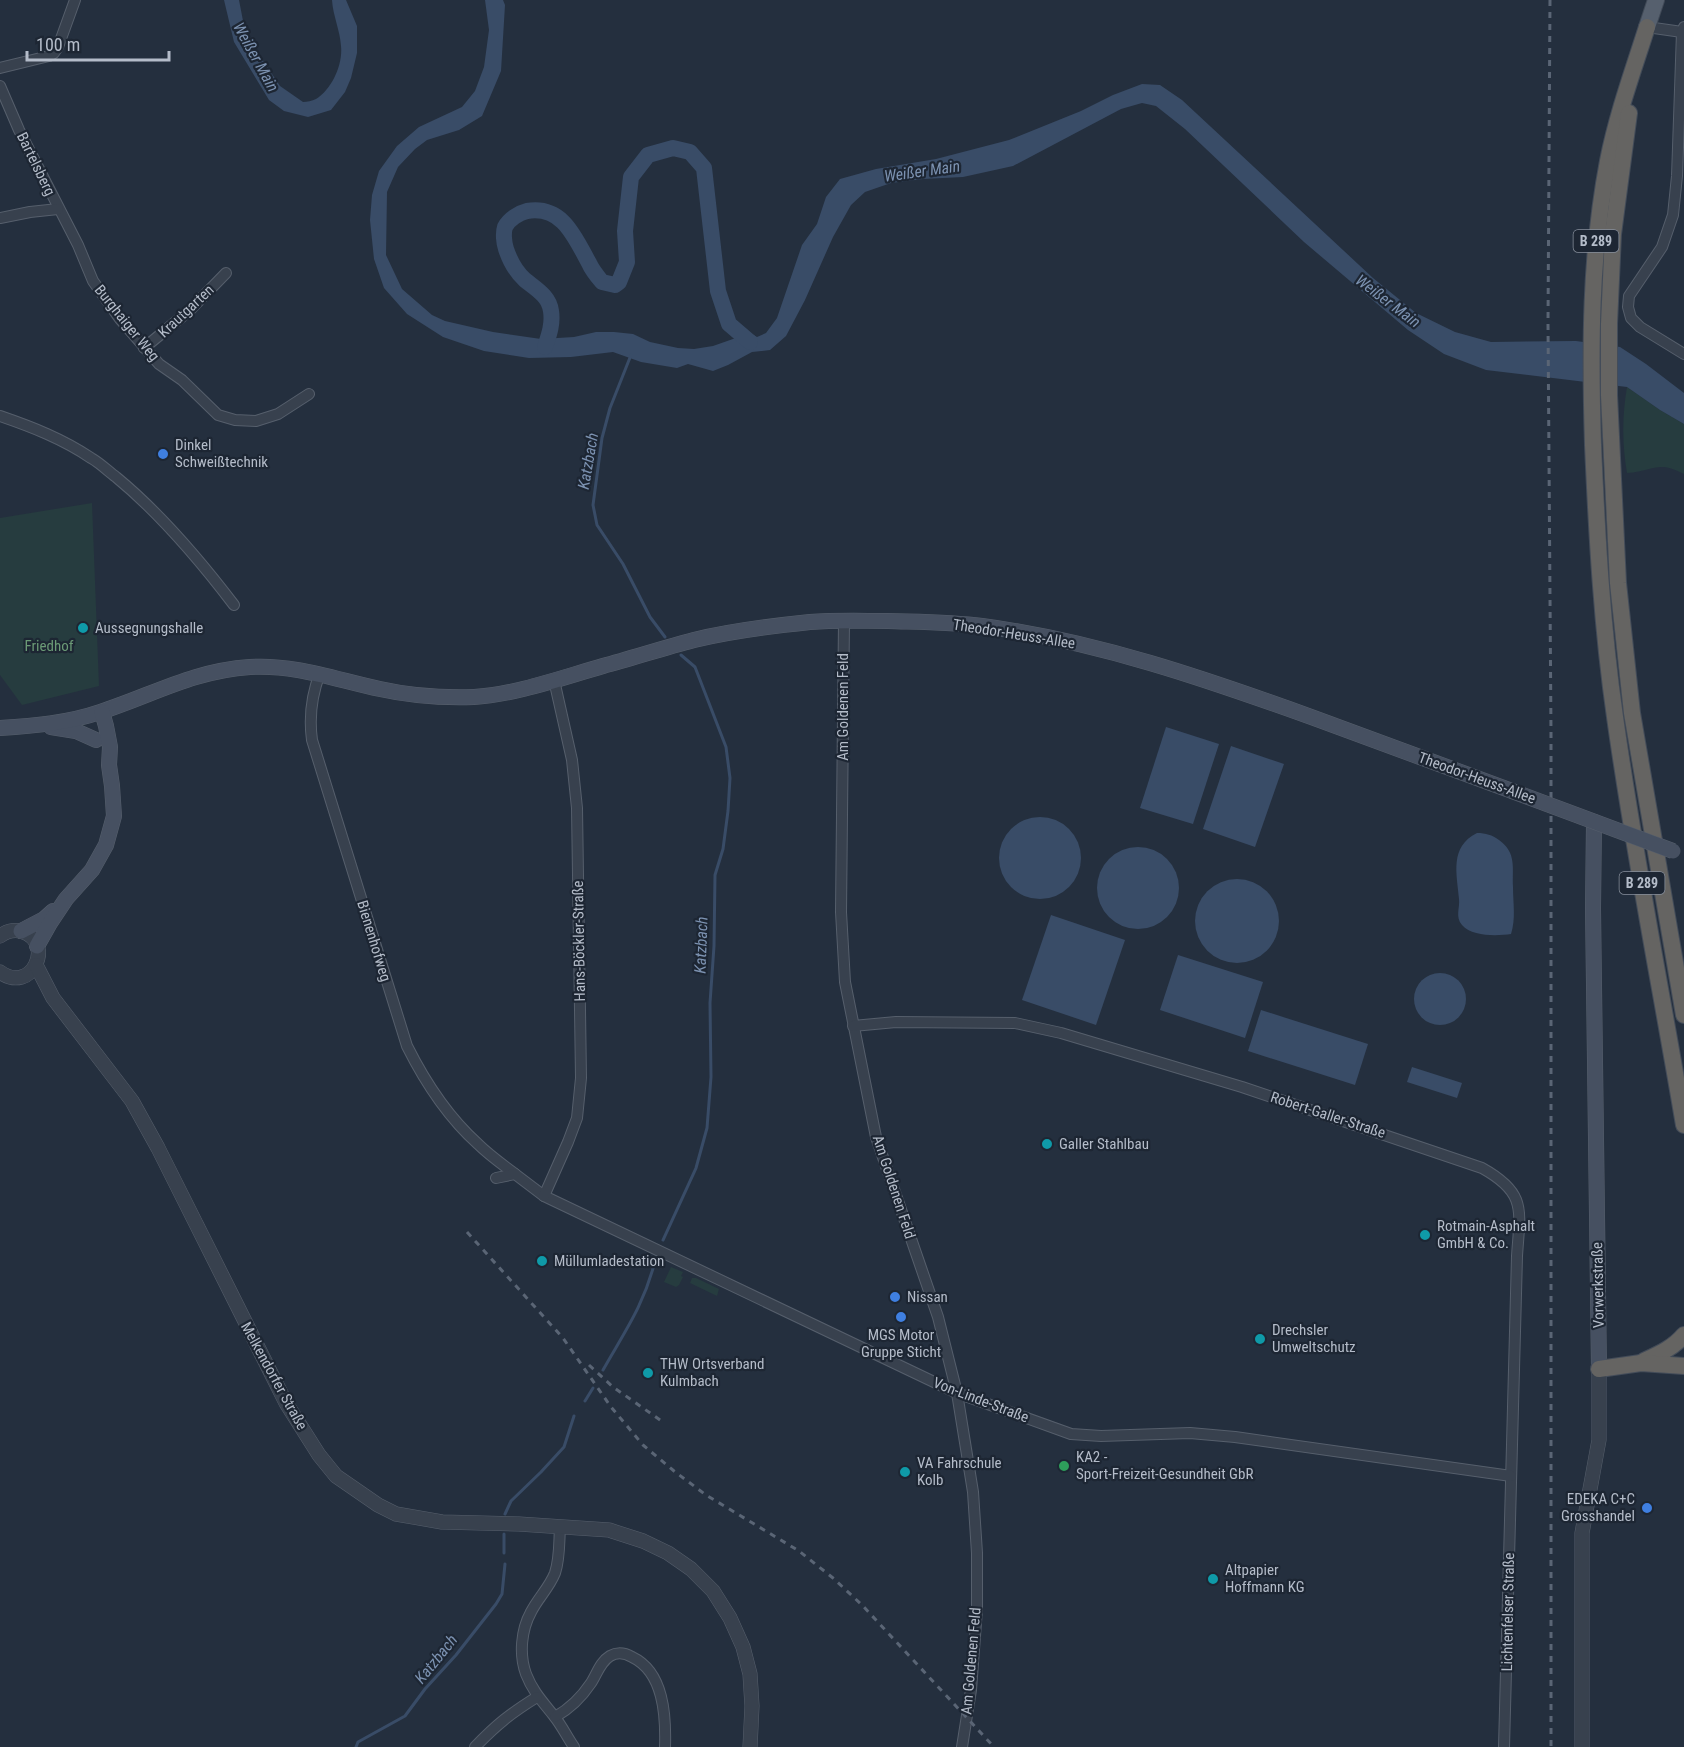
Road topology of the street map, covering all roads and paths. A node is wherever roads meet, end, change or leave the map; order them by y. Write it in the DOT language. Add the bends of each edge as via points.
graph roads {
  1 [pos="75,0"];
  2 [pos="1656,0"];
  3 [pos="1647,27"];
  4 [pos="1683,30"];
  5 [pos="0,68"];
  6 [pos="1631,79"];
  7 [pos="0,86"];
  8 [pos="58,208"];
  9 [pos="0,218"];
  10 [pos="226,273"];
  11 [pos="144,348"];
  12 [pos="1684,354"];
  13 [pos="309,394"];
  14 [pos="0,416"];
  15 [pos="234,605"];
  16 [pos="844,621"];
  17 [pos="320,674"];
  18 [pos="554,680"];
  19 [pos="96,714"];
  20 [pos="39,726"];
  21 [pos="0,728"];
  22 [pos="96,740"];
  23 [pos="109,765"];
  24 [pos="1594,822"];
  25 [pos="1679,853"];
  26 [pos="66,899"];
  27 [pos="8,931"];
  28 [pos="37,946"];
  29 [pos="36,965"];
  30 [pos="0,972"];
  31 [pos="23,977"];
  32 [pos="1682,991"];
  33 [pos="53,998"];
  34 [pos="1684,1015"];
  35 [pos="853,1026"];
  36 [pos="1684,1125"];
  37 [pos="515,1173"];
  38 [pos="496,1178"];
  39 [pos="544,1196"];
  40 [pos="1684,1335"];
  41 [pos="1641,1363"];
  42 [pos="1684,1366"];
  43 [pos="1599,1369"];
  44 [pos="957,1394"];
  45 [pos="1511,1476"];
  46 [pos="560,1527"];
  47 [pos="537,1697"];
  48 [pos="555,1717"];
  49 [pos="475,1747"];
  50 [pos="574,1747"];
  51 [pos="665,1747"];
  52 [pos="750,1747"];
  53 [pos="962,1747"];
  54 [pos="1504,1747"];
  55 [pos="1582,1747"];
  1 -- 5 [label="street" via="54,53"];
  2 -- 3 [label="main road, B 289"];
  3 -- 4 [label="street"];
  3 -- 6 [label="highway, B 289"];
  4 -- 12 [label="street" via="1673,215 1662,247 1629,296 1628,307 1631,318 1640,327"];
  6 -- 32 [label="highway, B 289" via="1614,234 1609,324 1618,583 1632,706"];
  6 -- 36 [label="highway, B 289" via="1608,159 1594,257 1591,323 1597,539 1614,709"];
  7 -- 8 [label="street, Bartelsberg"];
  8 -- 9 [label="street"];
  8 -- 11 [label="street, Burghaiger Weg" via="93,280"];
  10 -- 11 [label="street, Krautgarten" via="190,310"];
  11 -- 13 [label="street, Burghaiger Weg" via="218,415 235,420 256,421 278,414"];
  14 -- 15 [label="street" via="68,444 109,471 176,534"];
  16 -- 18 [label="main road, Theodor-Heuss-Allee" via="811,622 696,640"];
  16 -- 24 [label="main road, Theodor-Heuss-Allee, bridge" via="981,626 1138,659 1236,690"];
  16 -- 35 [label="street, Am Goldenen Feld" via="841,912 845,982"];
  17 -- 18 [label="main road, Theodor-Heuss-Allee" via="378,689 434,697 478,697"];
  17 -- 19 [label="main road, Theodor-Heuss-Allee" via="253,666 224,670 176,682"];
  17 -- 37 [label="street, Bienenhofweg" via="310,724 312,740 407,1046 446,1109 477,1143"];
  18 -- 39 [label="street, Hans-Böckler-Straße" via="572,760 577,808 581,1078 577,1118"];
  19 -- 20 [label="main road, Theodor-Heuss-Allee"];
  19 -- 22 [label="main road"];
  19 -- 23 [label="main road" via="109,736"];
  20 -- 21 [label="main road"];
  20 -- 22 [label="main road" via="76,731"];
  22 -- 23 [label="main road"];
  23 -- 26 [label="main road" via="114,816 106,845 92,870"];
  24 -- 25 [label="main road, Theodor-Heuss-Allee, bridge"];
  24 -- 43 [label="main road, Vorwerkstraße"];
  26 -- 27 [label="main road" via="44,919"];
  26 -- 28 [label="main road"];
  27 -- 28 [label="street" via="31,937"];
  28 -- 29 [label="street"];
  29 -- 31 [label="street"];
  29 -- 33 [label="street, Melkendorfer Straße"];
  30 -- 31 [label="street"];
  31 -- 33 [label="street, Melkendorfer Straße"];
  32 -- 34 [label="highway, B 289"];
  33 -- 46 [label="street, Melkendorfer Straße" via="132,1101 286,1403 336,1476 396,1514 442,1522"];
  35 -- 44 [label="street, Am Goldenen Feld" via="876,1137 938,1317"];
  35 -- 45 [label="street, Robert-Galler-Straße" via="1015,1023 1061,1033 1359,1125 1482,1168 1499,1178 1512,1190 1520,1212"];
  37 -- 38 [label="street"];
  37 -- 39 [label="street, Von-Linde-Straße"];
  39 -- 44 [label="street, Von-Linde-Straße"];
  40 -- 41 [label="highway" via="1677,1344"];
  41 -- 42 [label="highway"];
  41 -- 43 [label="highway"];
  43 -- 55 [label="street, Vorwerkstraße" via="1599,1440 1582,1533"];
  44 -- 45 [label="street, Von-Linde-Straße" via="1071,1434 1190,1433 1235,1437"];
  44 -- 53 [label="street, Am Goldenen Feld" via="973,1492 977,1553 975,1646"];
  45 -- 54 [label="street, Lichtenfelser Straße"];
  46 -- 47 [label="street" via="555,1571 524,1630 525,1672"];
  46 -- 52 [label="street, Melkendorfer Straße" via="609,1530 642,1541 691,1569 713,1591 743,1647 750,1674"];
  47 -- 48 [label="street"];
  47 -- 49 [label="street" via="511,1713"];
  48 -- 50 [label="street"];
  48 -- 51 [label="street" via="583,1695 609,1656 628,1655 640,1661 658,1687 666,1717"];
}
